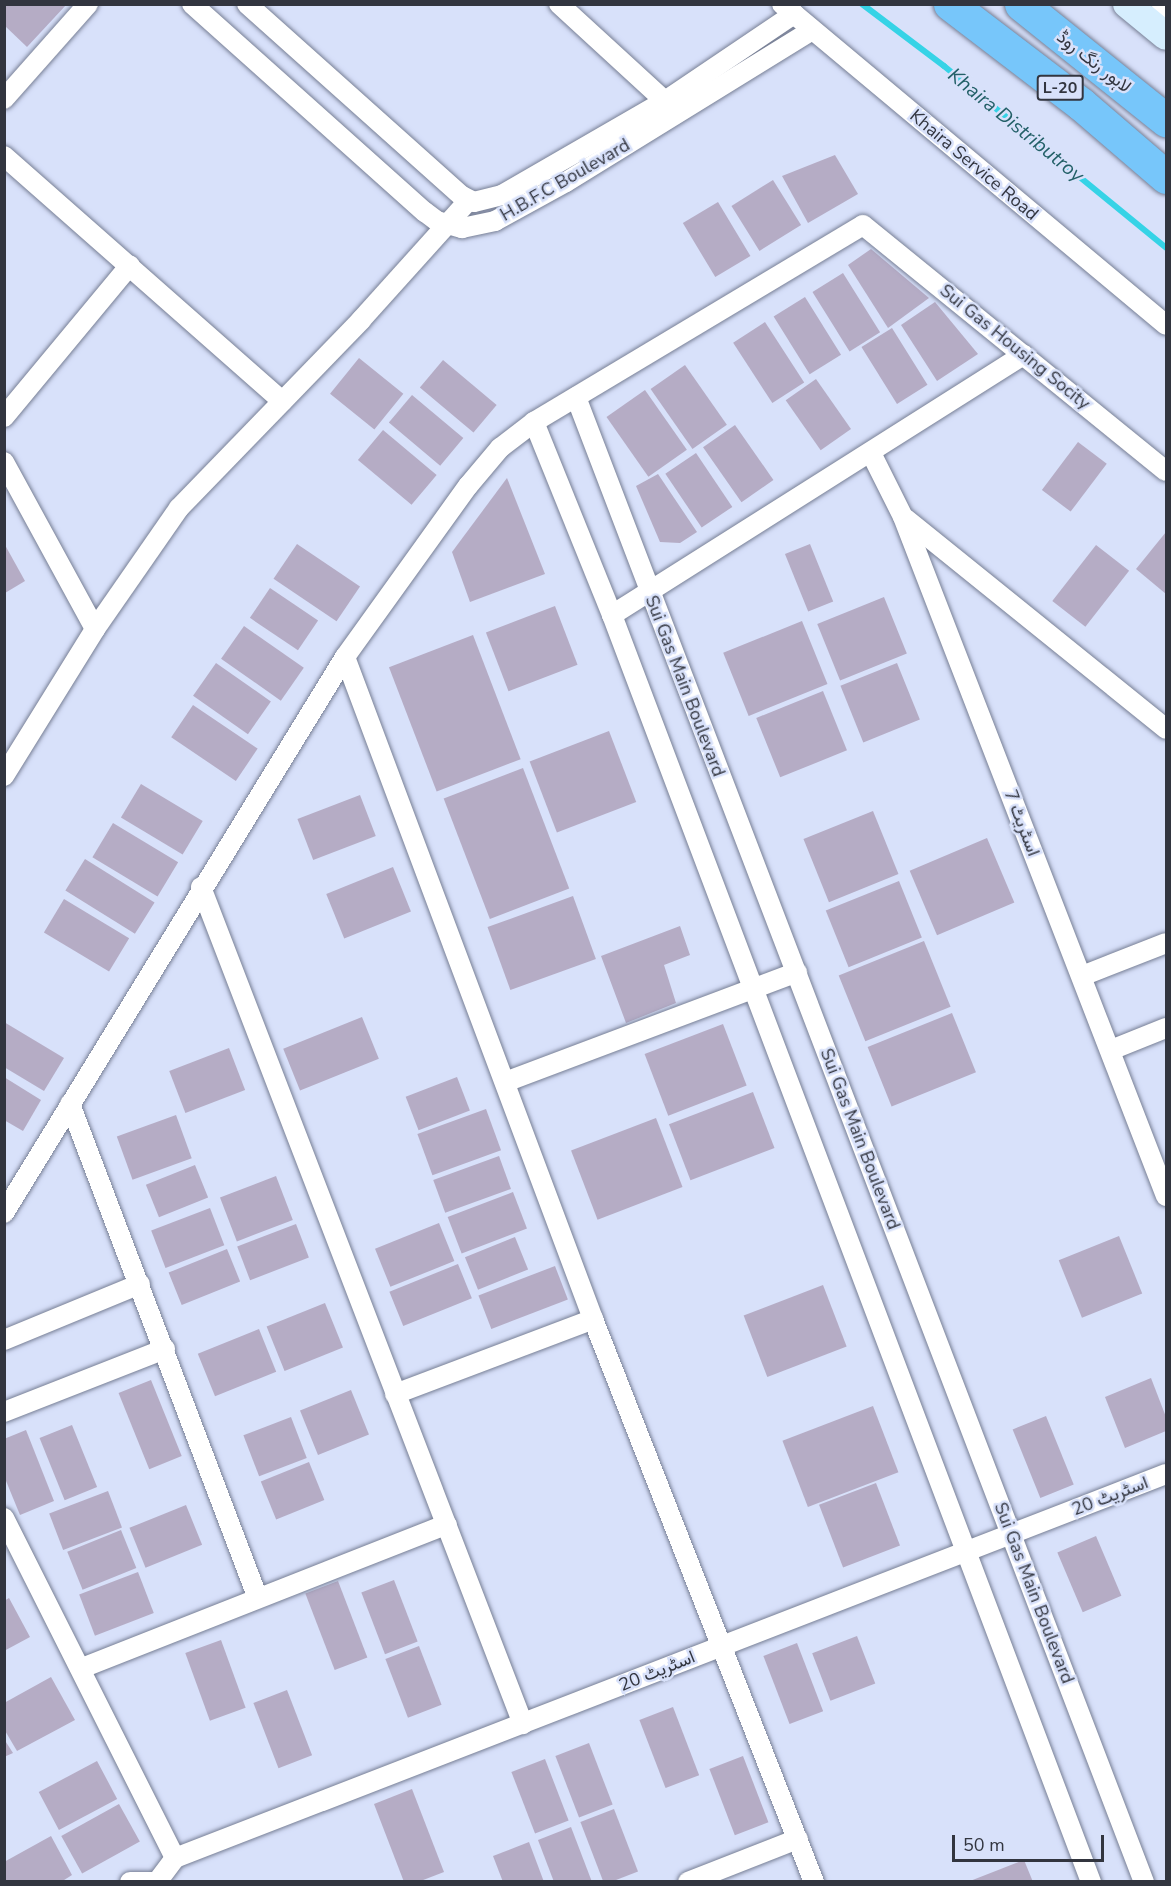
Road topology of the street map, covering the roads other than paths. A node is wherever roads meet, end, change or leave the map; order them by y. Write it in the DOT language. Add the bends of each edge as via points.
graph roads {
  1 [pos="88,4"];
  2 [pos="192,4"];
  3 [pos="247,4"];
  4 [pos="559,4"];
  5 [pos="950,4"];
  6 [pos="1021,4"];
  7 [pos="1127,4"];
  8 [pos="788,9"];
  9 [pos="1161,22"];
  10 [pos="812,30"];
  11 [pos="4,99"];
  12 [pos="665,100"];
  13 [pos="1167,120"];
  14 [pos="4,156"];
  15 [pos="1167,177"];
  16 [pos="469,200"];
  17 [pos="448,225"];
  18 [pos="130,265"];
  19 [pos="1167,325"];
  20 [pos="1024,355"];
  21 [pos="576,397"];
  22 [pos="282,401"];
  23 [pos="4,417"];
  24 [pos="534,422"];
  25 [pos="871,453"];
  26 [pos="4,462"];
  27 [pos="1167,471"];
  28 [pos="903,518"];
  29 [pos="649,594"];
  30 [pos="612,615"];
  31 [pos="95,629"];
  32 [pos="345,657"];
  33 [pos="1167,729"];
  34 [pos="4,776"];
  35 [pos="201,887"];
  36 [pos="1167,943"];
  37 [pos="797,972"];
  38 [pos="1082,976"];
  39 [pos="754,990"];
  40 [pos="1167,1028"];
  41 [pos="1111,1050"];
  42 [pos="505,1082"];
  43 [pos="70,1104"];
  44 [pos="1167,1196"];
  45 [pos="4,1212"];
  46 [pos="140,1284"];
  47 [pos="593,1319"];
  48 [pos="4,1340"];
  49 [pos="165,1349"];
  50 [pos="395,1394"];
  51 [pos="4,1412"];
  52 [pos="1167,1474"];
  53 [pos="4,1518"];
  54 [pos="447,1524"];
  55 [pos="1012,1534"];
  56 [pos="963,1553"];
  57 [pos="257,1596"];
  58 [pos="721,1646"];
  59 [pos="82,1668"];
  60 [pos="523,1724"];
  61 [pos="798,1839"];
  62 [pos="175,1858"];
  63 [pos="130,1881"];
  64 [pos="154,1881"];
  65 [pos="688,1881"];
  66 [pos="814,1881"];
  67 [pos="1091,1881"];
  68 [pos="1144,1881"];
  1 -- 11 [label="street"];
  2 -- 17 [label="street, H.B.F.C Boulevard" via="425,212"];
  3 -- 16 [label="street"];
  4 -- 12 [label="street"];
  5 -- 15 [label="highway, L-20" via="1081,104"];
  6 -- 13 [label="highway, لاہور رنگ روڈ / L-20"];
  7 -- 9 [label="street"];
  8 -- 10 [label="street, Khaira Service Road"];
  8 -- 12 [label="street, H.B.F.C Boulevard"];
  10 -- 17 [label="street, H.B.F.C Boulevard" via="524,206 480,226"];
  10 -- 19 [label="street, Khaira Service Road"];
  12 -- 16 [label="street, H.B.F.C Boulevard" via="502,195 482,202"];
  14 -- 18 [label="street"];
  16 -- 17 [label="street"];
  17 -- 22 [label="street"];
  18 -- 22 [label="street"];
  18 -- 23 [label="street"];
  20 -- 21 [label="street, Sui Gas Housing Socity" via="862,225"];
  20 -- 25 [label="street"];
  20 -- 27 [label="street, Sui Gas Housing Socity"];
  21 -- 24 [label="street"];
  21 -- 29 [label="street, Sui Gas Main Boulevard"];
  22 -- 31 [label="street" via="179,508"];
  24 -- 30 [label="street"];
  24 -- 32 [label="street" via="500,448 468,486"];
  25 -- 28 [label="street, اسٹریٹ 7"];
  25 -- 29 [label="street"];
  26 -- 31 [label="street"];
  28 -- 33 [label="street"];
  28 -- 38 [label="street, اسٹریٹ 7"];
  29 -- 30 [label="street"];
  29 -- 37 [label="street, Sui Gas Main Boulevard"];
  30 -- 39 [label="street"];
  31 -- 34 [label="street"];
  32 -- 35 [label="street"];
  32 -- 42 [label="street"];
  35 -- 43 [label="street"];
  35 -- 50 [label="street"];
  36 -- 38 [label="street"];
  37 -- 39 [label="street"];
  37 -- 55 [label="street, Sui Gas Main Boulevard"];
  38 -- 41 [label="street, اسٹریٹ 7"];
  39 -- 42 [label="street"];
  39 -- 56 [label="street"];
  40 -- 41 [label="street"];
  41 -- 44 [label="street, اسٹریٹ 7"];
  42 -- 47 [label="street"];
  43 -- 45 [label="street"];
  43 -- 46 [label="street"];
  46 -- 48 [label="street"];
  46 -- 49 [label="street"];
  47 -- 50 [label="street"];
  47 -- 58 [label="street"];
  49 -- 51 [label="street"];
  49 -- 57 [label="street"];
  50 -- 54 [label="street"];
  52 -- 55 [label="street, اسٹریٹ 20"];
  53 -- 59 [label="street"];
  54 -- 57 [label="street"];
  54 -- 60 [label="street"];
  55 -- 56 [label="street, اسٹریٹ 20"];
  55 -- 68 [label="street, Sui Gas Main Boulevard"];
  56 -- 58 [label="street, اسٹریٹ 20"];
  56 -- 67 [label="street"];
  57 -- 59 [label="street"];
  58 -- 60 [label="street, اسٹریٹ 20"];
  58 -- 61 [label="street"];
  59 -- 62 [label="street"];
  60 -- 62 [label="street, اسٹریٹ 20"];
  61 -- 65 [label="street"];
  61 -- 66 [label="street"];
  62 -- 64 [label="street"];
  63 -- 64 [label="street"];
}
